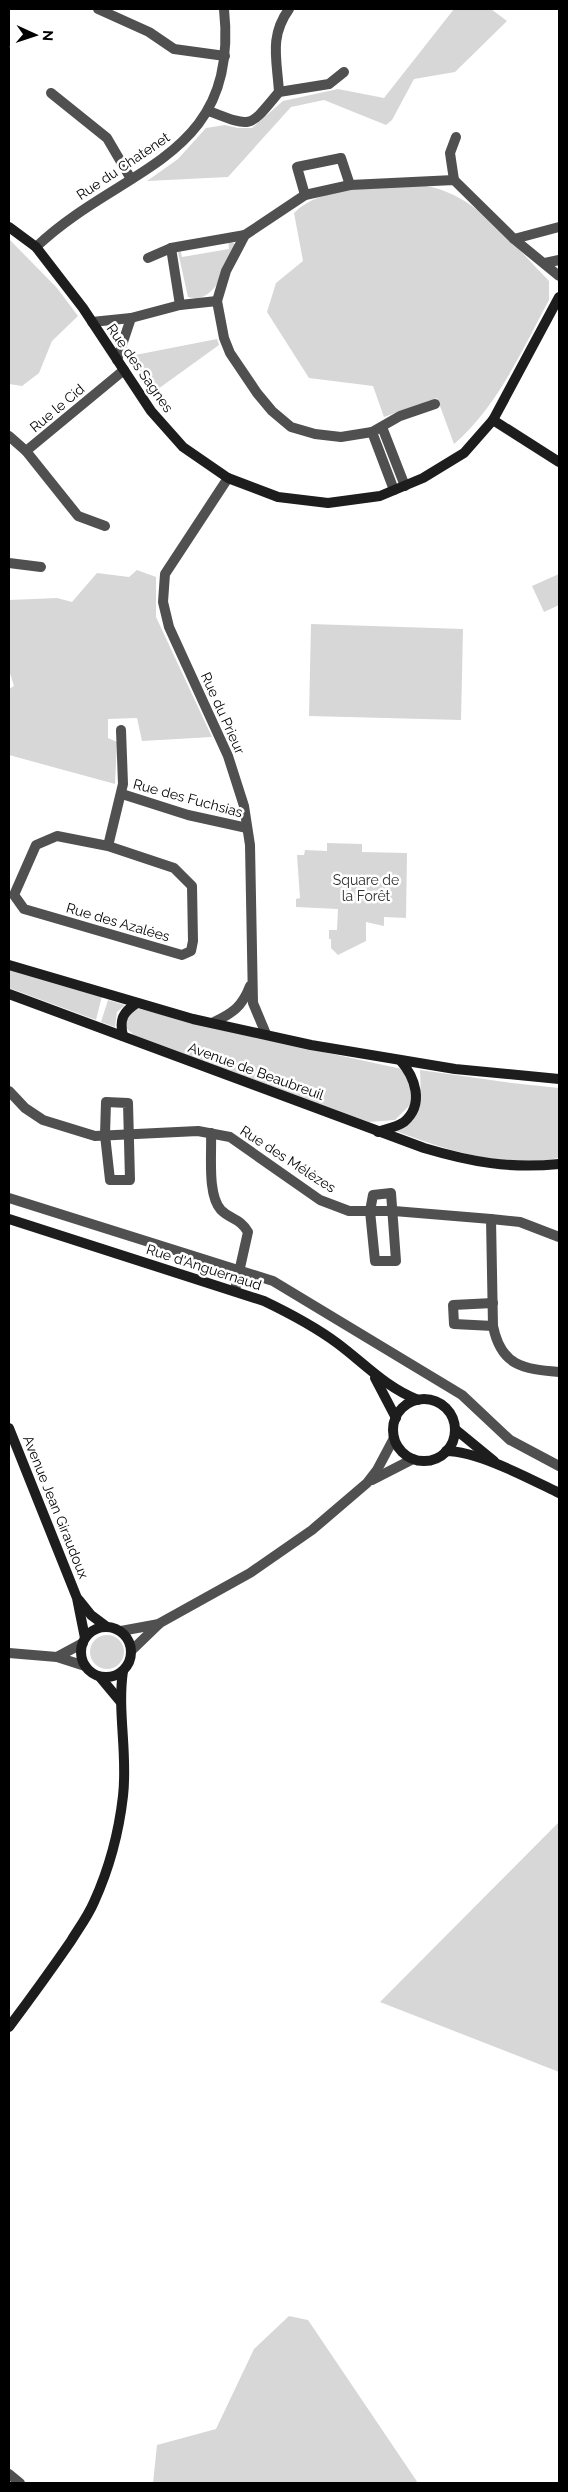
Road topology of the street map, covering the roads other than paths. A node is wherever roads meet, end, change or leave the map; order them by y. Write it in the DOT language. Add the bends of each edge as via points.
graph roads {
  1 [pos="98,9"];
  2 [pos="224,9"];
  3 [pos="289,9"];
  4 [pos="112,12"];
  5 [pos="225,56"];
  6 [pos="344,72"];
  7 [pos="279,92"];
  8 [pos="51,93"];
  9 [pos="209,111"];
  10 [pos="456,137"];
  11 [pos="131,179"];
  12 [pos="454,180"];
  13 [pos="350,185"];
  14 [pos="306,195"];
  15 [pos="9,227"];
  16 [pos="559,227"];
  17 [pos="245,235"];
  18 [pos="514,239"];
  19 [pos="36,247"];
  20 [pos="171,248"];
  21 [pos="148,258"];
  22 [pos="559,260"];
  23 [pos="545,263"];
  24 [pos="559,276"];
  25 [pos="559,297"];
  26 [pos="217,301"];
  27 [pos="180,305"];
  28 [pos="131,318"];
  29 [pos="92,322"];
  30 [pos="118,360"];
  31 [pos="124,370"];
  32 [pos="435,404"];
  33 [pos="493,420"];
  34 [pos="382,427"];
  35 [pos="372,432"];
  36 [pos="9,436"];
  37 [pos="26,451"];
  38 [pos="559,462"];
  39 [pos="228,478"];
  40 [pos="405,486"];
  41 [pos="394,490"];
  42 [pos="105,526"];
  43 [pos="9,563"];
  44 [pos="41,567"];
  45 [pos="121,730"];
  46 [pos="122,794"];
  47 [pos="247,828"];
  48 [pos="108,846"];
  49 [pos="9,965"];
  50 [pos="252,980"];
  51 [pos="9,994"];
  52 [pos="137,1003"];
  53 [pos="212,1023"];
  54 [pos="266,1034"];
  55 [pos="123,1036"];
  56 [pos="400,1060"];
  57 [pos="559,1079"];
  58 [pos="9,1092"];
  59 [pos="378,1132"];
  60 [pos="211,1133"];
  61 [pos="130,1134"];
  62 [pos="105,1135"];
  63 [pos="559,1164"];
  64 [pos="9,1198"];
  65 [pos="370,1211"];
  66 [pos="394,1211"];
  67 [pos="491,1218"];
  68 [pos="9,1219"];
  69 [pos="559,1237"];
  70 [pos="240,1272"];
  71 [pos="234,1290"];
  72 [pos="493,1302"];
  73 [pos="493,1326"];
  74 [pos="559,1372"];
  75 [pos="373,1375"];
  76 [pos="418,1400"];
  77 [pos="396,1418"];
  78 [pos="9,1428"];
  79 [pos="455,1428"];
  80 [pos="394,1438"];
  81 [pos="446,1451"];
  82 [pos="413,1459"];
  83 [pos="501,1466"];
  84 [pos="559,1466"];
  85 [pos="367,1483"];
  86 [pos="559,1493"];
  87 [pos="77,1598"];
  88 [pos="160,1623"];
  89 [pos="107,1627"];
  90 [pos="121,1631"];
  91 [pos="84,1640"];
  92 [pos="132,1651"];
  93 [pos="9,1653"];
  94 [pos="57,1657"];
  95 [pos="85,1666"];
  96 [pos="123,1671"];
  97 [pos="100,1676"];
  98 [pos="120,1701"];
  99 [pos="9,2027"];
  100 [pos="9,2474"];
  101 [pos="20,2483"];
  1 -- 4 [label="street"];
  2 -- 5 [label="street, Rue du Chatenet"];
  3 -- 7 [label="street" via="279,22 276,34"];
  4 -- 5 [label="street" via="174,49"];
  5 -- 9 [label="street, Rue du Chatenet"];
  6 -- 7 [label="street" via="329,84"];
  7 -- 9 [label="street" via="255,120 241,123"];
  8 -- 11 [label="street" via="107,138"];
  9 -- 11 [label="street, Rue du Chatenet" via="190,136"];
  10 -- 12 [label="street" via="450,153"];
  11 -- 19 [label="street, Rue du Chatenet" via="69,218"];
  12 -- 13 [label="street"];
  12 -- 18 [label="street"];
  13 -- 14 [label="street"];
  13 -- 14 [label="street" via="341,158 297,167"];
  14 -- 17 [label="street"];
  15 -- 19 [label="main road, Rue des Sagnes"];
  16 -- 18 [label="street"];
  17 -- 20 [label="street"];
  17 -- 26 [label="street" via="226,271"];
  18 -- 23 [label="street"];
  19 -- 29 [label="main road, Rue des Sagnes"];
  20 -- 21 [label="street"];
  20 -- 27 [label="street"];
  22 -- 23 [label="street"];
  23 -- 24 [label="street"];
  25 -- 33 [label="main road, Rue des Sagnes"];
  26 -- 27 [label="street"];
  26 -- 35 [label="street" via="230,353 272,411 291,427 315,434 340,437"];
  27 -- 28 [label="street"];
  28 -- 29 [label="street"];
  28 -- 30 [label="street"];
  29 -- 30 [label="main road, Rue des Sagnes"];
  30 -- 31 [label="main road, Rue des Sagnes"];
  31 -- 37 [label="street, Rue le Cid"];
  31 -- 39 [label="main road, Rue des Sagnes" via="151,411 183,447"];
  32 -- 34 [label="street" via="400,416"];
  33 -- 38 [label="main road"];
  33 -- 40 [label="main road, Rue des Sagnes" via="464,453"];
  34 -- 35 [label="street"];
  34 -- 40 [label="street"];
  35 -- 41 [label="street"];
  36 -- 37 [label="street, Rue le Cid"];
  37 -- 42 [label="street" via="78,516"];
  39 -- 41 [label="main road, Rue des Sagnes" via="278,498 328,503 380,496"];
  39 -- 47 [label="street, Rue du Prieur" via="165,574 163,602 169,627 234,774"];
  40 -- 41 [label="main road, Rue des Sagnes"];
  43 -- 44 [label="street"];
  45 -- 46 [label="street"];
  46 -- 47 [label="street, Rue des Fuchsias" via="197,817"];
  46 -- 48 [label="street"];
  47 -- 50 [label="street, Rue du Prieur"];
  48 -- 48 [label="street, Rue des Azalées" via="57,836 36,845 14,895 24,909 182,955 191,951 192,886 174,868"];
  49 -- 52 [label="main road, Avenue de Beaubreuil"];
  50 -- 53 [label="street, Rue du Prieur" via="244,1001 234,1011"];
  50 -- 54 [label="street, Rue du Prieur" via="253,1003"];
  51 -- 55 [label="main road, Avenue de Beaubreuil"];
  52 -- 53 [label="main road, Avenue de Beaubreuil"];
  52 -- 55 [label="main road" via="125,1010 121,1020"];
  53 -- 54 [label="main road, Avenue de Beaubreuil"];
  54 -- 56 [label="main road, Avenue de Beaubreuil"];
  55 -- 59 [label="main road, Avenue de Beaubreuil"];
  56 -- 57 [label="main road, Avenue de Beaubreuil" via="518,1077"];
  56 -- 59 [label="main road" via="417,1088 415,1106 404,1122"];
  58 -- 62 [label="street, Rue des Mélèzes" via="43,1120 95,1136"];
  59 -- 63 [label="main road, Avenue de Beaubreuil" via="467,1161 517,1166"];
  60 -- 61 [label="street, Rue des Mélèzes"];
  60 -- 65 [label="street, Rue des Mélèzes" via="230,1137 320,1200 349,1211"];
  60 -- 70 [label="street" via="213,1199 248,1232"];
  61 -- 62 [label="street, Rue des Mélèzes"];
  61 -- 62 [label="street" via="128,1103 106,1102"];
  61 -- 62 [label="street" via="130,1180 110,1180"];
  64 -- 70 [label="street"];
  65 -- 66 [label="street, Rue des Mélèzes"];
  65 -- 66 [label="street" via="373,1194 392,1193"];
  65 -- 66 [label="street" via="375,1261 396,1260"];
  66 -- 67 [label="street, Rue des Mélèzes"];
  67 -- 69 [label="street, Rue des Mélèzes" via="520,1222"];
  67 -- 72 [label="street"];
  68 -- 71 [label="main road, Rue d'Anguernaud"];
  70 -- 71 [label="street"];
  70 -- 84 [label="street" via="273,1281 462,1395 510,1440"];
  71 -- 75 [label="main road, Rue d'Anguernaud" via="295,1316 336,1342"];
  72 -- 73 [label="street"];
  72 -- 73 [label="street" via="453,1305 454,1324"];
  73 -- 74 [label="street" via="496,1340 508,1360 531,1370"];
  75 -- 76 [label="main road, Rue d'Anguernaud"];
  75 -- 77 [label="main road, Rue d'Anguernaud"];
  76 -- 77 [label="main road" via="405,1405"];
  76 -- 79 [label="main road, Rue d'Anguernaud" via="441,1404 453,1419"];
  77 -- 80 [label="main road"];
  78 -- 87 [label="main road, Avenue Jean Giraudoux"];
  79 -- 81 [label="main road"];
  79 -- 83 [label="main road, Rue d'Anguernaud"];
  80 -- 82 [label="main road" via="401,1451"];
  80 -- 85 [label="street"];
  81 -- 82 [label="main road" via="429,1461"];
  81 -- 83 [label="main road, Rue d'Anguernaud"];
  82 -- 85 [label="street"];
  83 -- 86 [label="main road, Rue d'Anguernaud"];
  85 -- 88 [label="street" via="312,1530 257,1568"];
  87 -- 89 [label="main road, Avenue Jean Giraudoux"];
  87 -- 91 [label="main road, Avenue Jean Giraudoux"];
  88 -- 90 [label="street"];
  88 -- 92 [label="street"];
  89 -- 90 [label="main road"];
  89 -- 91 [label="main road" via="95,1630"];
  90 -- 92 [label="main road"];
  91 -- 94 [label="street"];
  91 -- 95 [label="main road" via="82,1657"];
  92 -- 96 [label="main road"];
  93 -- 94 [label="street"];
  94 -- 95 [label="street"];
  95 -- 97 [label="main road"];
  96 -- 97 [label="main road" via="108,1677"];
  96 -- 98 [label="main road"];
  97 -- 98 [label="main road"];
  98 -- 99 [label="main road" via="123,1795 113,1846 101,1883 88,1915"];
  100 -- 101 [label="street"];
}
